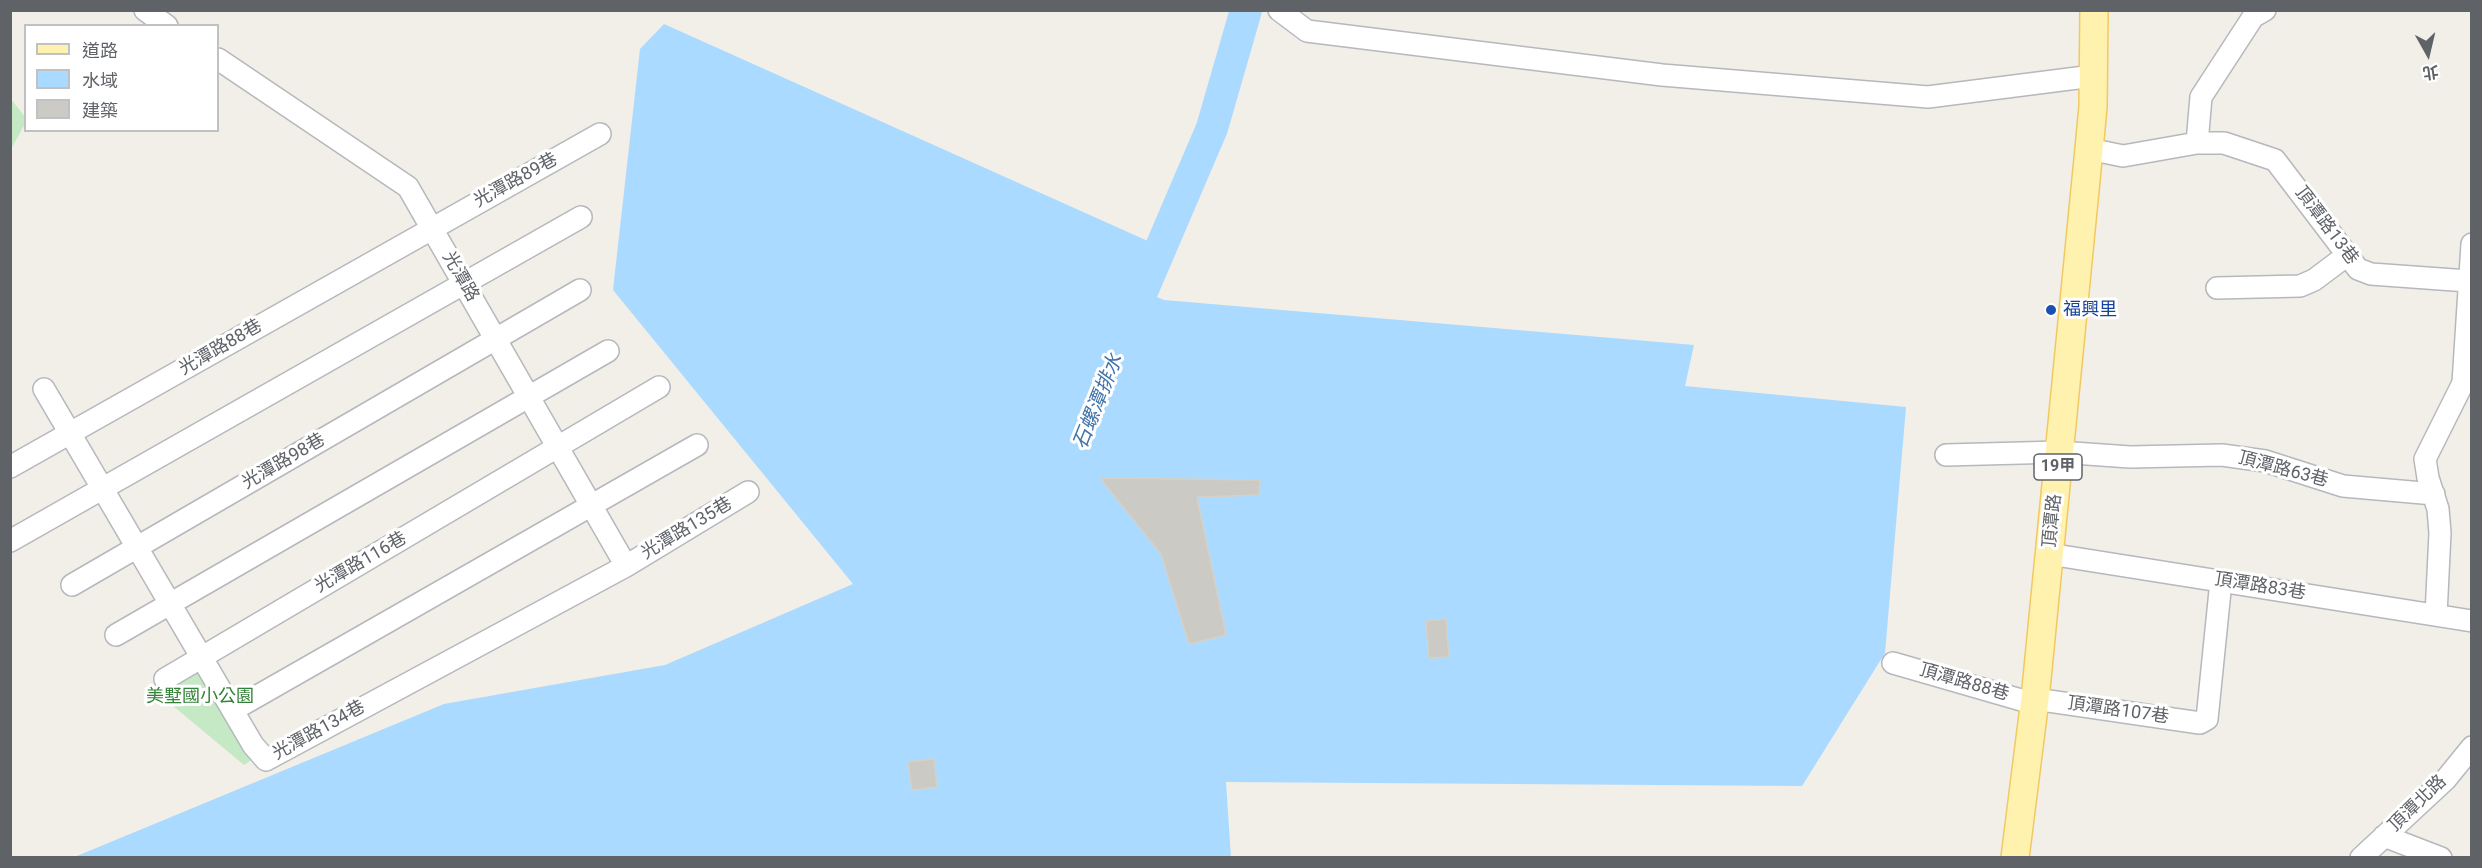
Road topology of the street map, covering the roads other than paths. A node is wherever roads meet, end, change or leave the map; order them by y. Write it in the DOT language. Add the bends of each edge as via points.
graph roads {
  1 [pos="145,10"];
  2 [pos="1280,10"];
  3 [pos="2094,10"];
  4 [pos="2265,10"];
  5 [pos="164,24"];
  6 [pos="219,60"];
  7 [pos="2093,76"];
  8 [pos="600,134"];
  9 [pos="2197,143"];
  10 [pos="2089,149"];
  11 [pos="581,217"];
  12 [pos="432,228"];
  13 [pos="2472,244"];
  14 [pos="2346,256"];
  15 [pos="2468,281"];
  16 [pos="464,284"];
  17 [pos="2217,288"];
  18 [pos="580,290"];
  19 [pos="496,340"];
  20 [pos="608,351"];
  21 [pos="659,387"];
  22 [pos="44,389"];
  23 [pos="2465,395"];
  24 [pos="529,397"];
  25 [pos="70,433"];
  26 [pos="697,445"];
  27 [pos="558,447"];
  28 [pos="2059,452"];
  29 [pos="1946,455"];
  30 [pos="10,467"];
  31 [pos="103,489"];
  32 [pos="748,492"];
  33 [pos="2434,494"];
  34 [pos="591,505"];
  35 [pos="10,542"];
  36 [pos="137,547"];
  37 [pos="2049,554"];
  38 [pos="626,566"];
  39 [pos="2221,581"];
  40 [pos="72,585"];
  41 [pos="170,603"];
  42 [pos="2436,615"];
  43 [pos="2472,621"];
  44 [pos="116,635"];
  45 [pos="202,657"];
  46 [pos="1893,663"];
  47 [pos="165,679"];
  48 [pos="2035,701"];
  49 [pos="233,710"];
  50 [pos="2472,747"];
  51 [pos="2384,836"];
  52 [pos="2015,858"];
  53 [pos="2361,858"];
  54 [pos="2441,858"];
  1 -- 5 [label="street"];
  2 -- 7 [label="street" via="1307,31 1662,75 1928,98"];
  3 -- 7 [label="main road, 19甲"];
  4 -- 9 [label="street" via="2253,17 2201,97"];
  6 -- 12 [label="street, 光潭路" via="408,187"];
  7 -- 10 [label="main road, 頂潭路 / 19甲"];
  8 -- 12 [label="street, 光潭路89巷"];
  9 -- 10 [label="street, 頂潭路13巷" via="2123,156"];
  9 -- 14 [label="street, 頂潭路13巷" via="2224,143 2275,160"];
  10 -- 28 [label="main road, 頂潭路 / 19甲"];
  11 -- 16 [label="street"];
  12 -- 16 [label="street, 光潭路"];
  12 -- 25 [label="street, 光潭路88巷"];
  13 -- 15 [label="street"];
  14 -- 15 [label="street, 頂潭路13巷" via="2358,269 2371,274"];
  14 -- 17 [label="street" via="2300,286"];
  15 -- 23 [label="street"];
  16 -- 19 [label="street, 光潭路"];
  16 -- 31 [label="street"];
  18 -- 19 [label="street, 光潭路98巷"];
  19 -- 24 [label="street, 光潭路"];
  19 -- 36 [label="street, 光潭路98巷"];
  20 -- 24 [label="street"];
  21 -- 27 [label="street, 光潭路116巷"];
  22 -- 25 [label="street, 光潭路134巷"];
  23 -- 33 [label="street" via="2425,459"];
  24 -- 27 [label="street, 光潭路"];
  24 -- 41 [label="street"];
  25 -- 30 [label="street, 光潭路88巷"];
  25 -- 31 [label="street, 光潭路134巷"];
  26 -- 34 [label="street"];
  27 -- 34 [label="street, 光潭路"];
  27 -- 45 [label="street, 光潭路116巷"];
  28 -- 29 [label="street, 頂潭路63巷"];
  28 -- 33 [label="street, 頂潭路63巷" via="2130,457 2222,455 2247,458 2343,486"];
  28 -- 37 [label="main road, 頂潭路 / 19甲"];
  31 -- 35 [label="street"];
  31 -- 36 [label="street, 光潭路134巷"];
  32 -- 38 [label="street, 光潭路135巷"];
  33 -- 42 [label="street" via="2440,533"];
  34 -- 38 [label="street, 光潭路"];
  34 -- 49 [label="street"];
  36 -- 40 [label="street, 光潭路98巷"];
  36 -- 41 [label="street, 光潭路134巷"];
  37 -- 39 [label="street, 頂潭路83巷"];
  37 -- 48 [label="main road, 頂潭路 / 19甲"];
  38 -- 49 [label="street, 光潭路134巷" via="266,760"];
  39 -- 42 [label="street, 頂潭路83巷"];
  39 -- 48 [label="street, 頂潭路107巷" via="2209,712 2200,723"];
  41 -- 44 [label="street"];
  41 -- 45 [label="street, 光潭路134巷"];
  42 -- 43 [label="street, 頂潭路83巷"];
  45 -- 47 [label="street, 光潭路116巷"];
  45 -- 49 [label="street, 光潭路134巷"];
  46 -- 48 [label="street, 頂潭路88巷"];
  48 -- 52 [label="main road, 頂潭路 / 19甲"];
  50 -- 51 [label="street, 頂潭北路" via="2446,779"];
  51 -- 53 [label="street, 頂潭北路"];
  51 -- 54 [label="street"];
}
